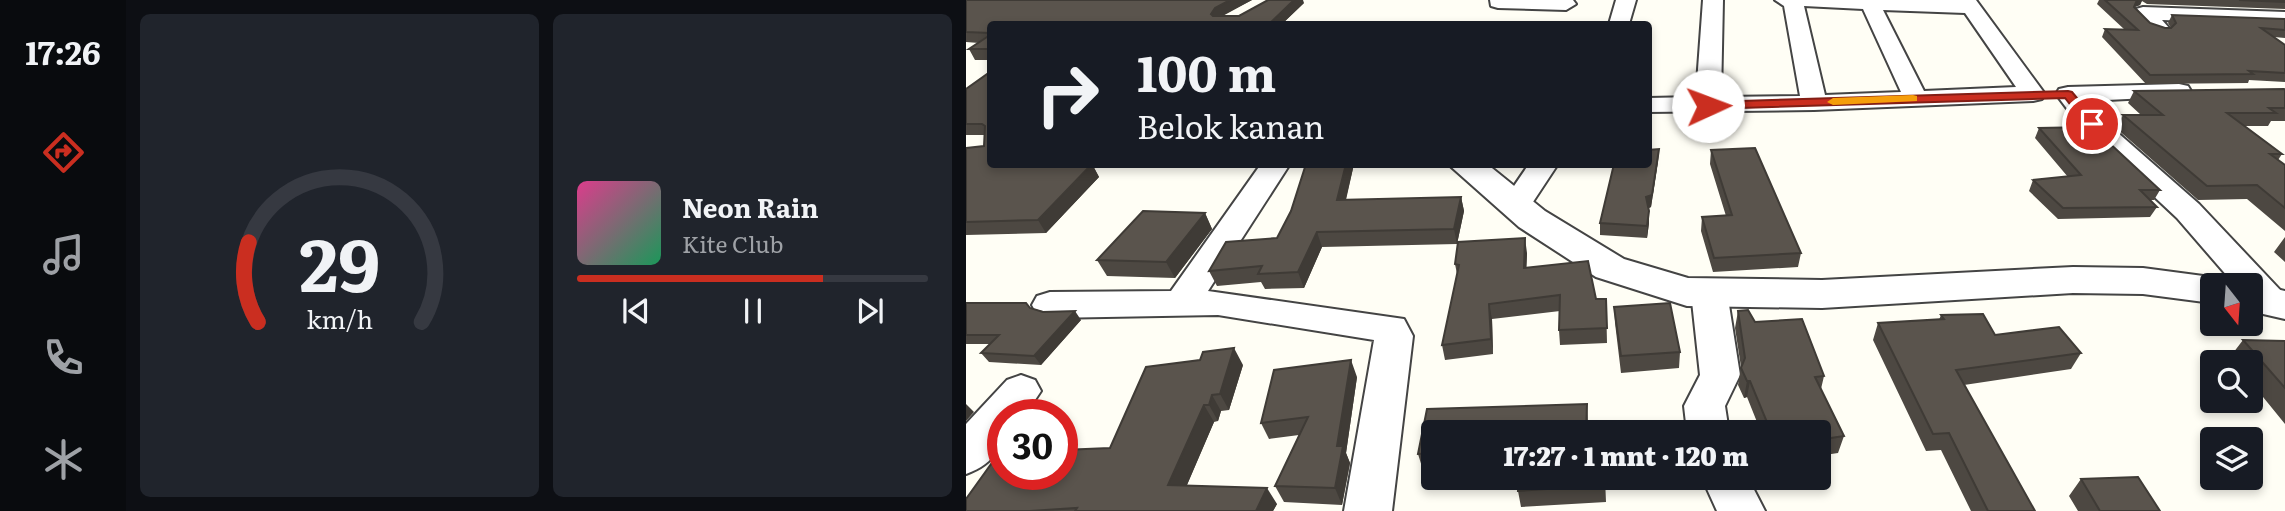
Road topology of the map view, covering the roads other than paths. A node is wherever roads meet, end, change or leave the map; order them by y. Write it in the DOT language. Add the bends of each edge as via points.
graph roads {
  1 [pos="1626,0"];
  2 [pos="1713,0"];
  3 [pos="1785,0"];
  4 [pos="1793,0"];
  5 [pos="1498,2"];
  6 [pos="1532,3"];
  7 [pos="1566,4"];
  8 [pos="1870,4"];
  9 [pos="1968,4"];
  10 [pos="2285,18"];
  11 [pos="1524,21"];
  12 [pos="1620,21"];
  13 [pos="2160,29"];
  14 [pos="2202,91"];
  15 [pos="2033,94"];
  16 [pos="2068,94"];
  17 [pos="1916,99"];
  18 [pos="1814,103"];
  19 [pos="1652,105"];
  20 [pos="1708,106"];
  21 [pos="1273,168"];
  22 [pos="1469,168"];
  23 [pos="1541,168"];
  24 [pos="1516,205"];
  25 [pos="2200,288"];
  26 [pos="1709,292"];
  27 [pos="2268,301"];
  28 [pos="1181,303"];
  29 [pos="1050,305"];
  30 [pos="1021,391"];
  31 [pos="1705,420"];
  32 [pos="966,455"];
  33 [pos="1731,490"];
  34 [pos="1368,511"];
  35 [pos="1741,511"];
  1 -- 12 [label="street"];
  2 -- 20 [label="street"];
  3 -- 4 [label="street"];
  4 -- 8 [label="street"];
  4 -- 18 [label="street"];
  5 -- 6 [label="street"];
  6 -- 7 [label="street"];
  6 -- 11 [label="street"];
  8 -- 9 [label="street"];
  8 -- 17 [label="street"];
  9 -- 15 [label="street"];
  10 -- 13 [label="street" via="2143,13"];
  14 -- 16 [label="street"];
  15 -- 16 [label="street"];
  15 -- 17 [label="street"];
  16 -- 27 [label="street" via="2092,124 2188,211"];
  17 -- 18 [label="street"];
  18 -- 20 [label="street"];
  19 -- 20 [label="street"];
  21 -- 28 [label="street"];
  22 -- 24 [label="street"];
  23 -- 24 [label="street"];
  24 -- 26 [label="street" via="1610,268 1687,292"];
  25 -- 26 [label="street" via="2073,280 1822,294"];
  26 -- 31 [label="street" via="1720,375 1702,410"];
  28 -- 29 [label="street"];
  28 -- 34 [label="street" via="1218,303 1391,329 1394,336"];
  30 -- 32 [label="street"];
  33 -- 35 [label="street"];
}
